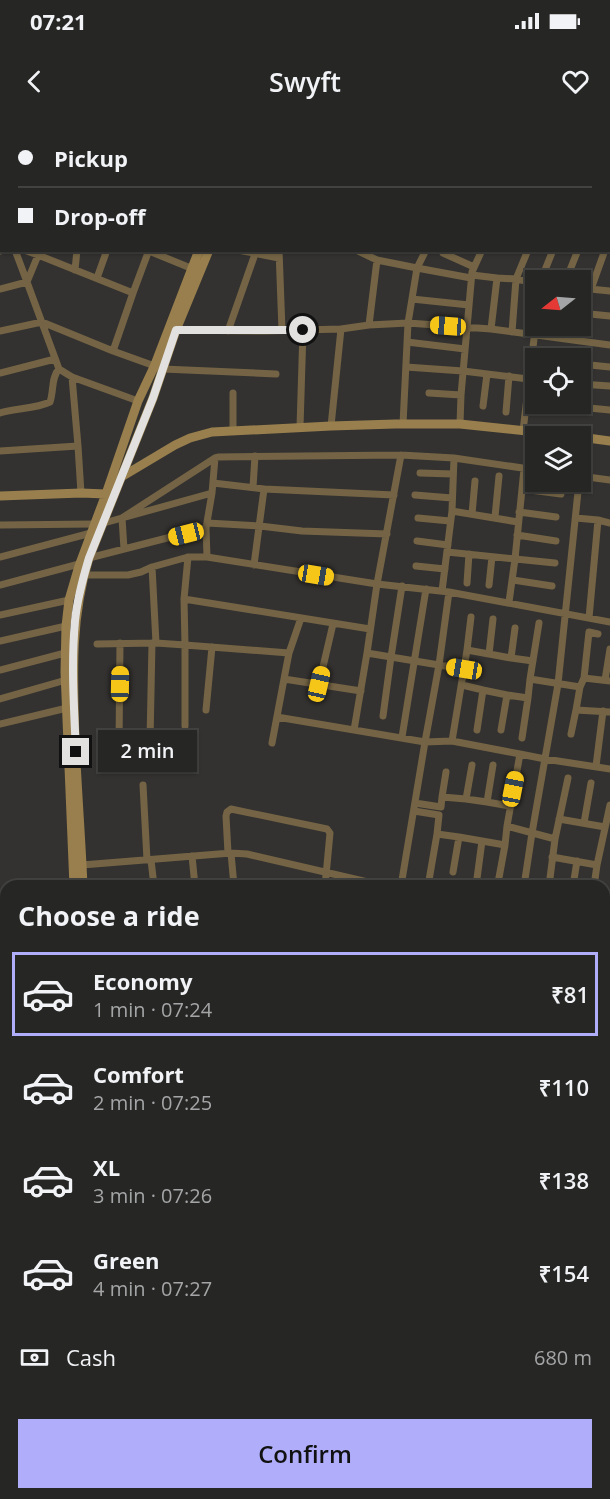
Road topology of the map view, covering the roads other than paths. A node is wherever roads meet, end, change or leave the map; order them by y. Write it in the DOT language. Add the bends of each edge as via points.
graph roads {
  1 [pos="16,252"];
  2 [pos="77,252"];
  3 [pos="106,252"];
  4 [pos="149,252"];
  5 [pos="152,252"];
  6 [pos="198,252"];
  7 [pos="208,252"];
  8 [pos="246,252"];
  9 [pos="360,252"];
  10 [pos="425,252"];
  11 [pos="481,252"];
  12 [pos="527,252"];
  13 [pos="552,252"];
  14 [pos="577,252"];
  15 [pos="604,252"];
  16 [pos="39,253"];
  17 [pos="443,253"];
  18 [pos="255,254"];
  19 [pos="279,254"];
  20 [pos="377,260"];
  21 [pos="474,267"];
  22 [pos="193,268"];
  23 [pos="417,268"];
  24 [pos="75,270"];
  25 [pos="545,270"];
  26 [pos="570,270"];
  27 [pos="471,276"];
  28 [pos="97,278"];
  29 [pos="497,278"];
  30 [pos="516,279"];
  31 [pos="525,281"];
  32 [pos="27,282"];
  33 [pos="0,289"];
  34 [pos="591,289"];
  35 [pos="610,291"];
  36 [pos="133,292"];
  37 [pos="412,299"];
  38 [pos="469,306"];
  39 [pos="591,314"];
  40 [pos="610,316"];
  41 [pos="42,322"];
  42 [pos="408,323"];
  43 [pos="369,325"];
  44 [pos="467,327"];
  45 [pos="341,329"];
  46 [pos="491,329"];
  47 [pos="176,330"];
  48 [pos="282,330"];
  49 [pos="303,330"];
  50 [pos="0,331"];
  51 [pos="228,331"];
  52 [pos="512,332"];
  53 [pos="525,334"];
  54 [pos="533,336"];
  55 [pos="407,342"];
  56 [pos="610,345"];
  57 [pos="533,348"];
  58 [pos="465,349"];
  59 [pos="113,351"];
  60 [pos="54,359"];
  61 [pos="591,365"];
  62 [pos="406,367"];
  63 [pos="610,367"];
  64 [pos="159,368"];
  65 [pos="60,369"];
  66 [pos="463,371"];
  67 [pos="0,373"];
  68 [pos="276,374"];
  69 [pos="487,374"];
  70 [pos="509,376"];
  71 [pos="72,377"];
  72 [pos="525,378"];
  73 [pos="591,385"];
  74 [pos="610,386"];
  75 [pos="233,393"];
  76 [pos="429,393"];
  77 [pos="461,395"];
  78 [pos="138,401"];
  79 [pos="483,406"];
  80 [pos="591,408"];
  81 [pos="610,410"];
  82 [pos="506,412"];
  83 [pos="525,412"];
  84 [pos="0,413"];
  85 [pos="403,424"];
  86 [pos="460,424"];
  87 [pos="332,426"];
  88 [pos="300,427"];
  89 [pos="233,431"];
  90 [pos="523,431"];
  91 [pos="591,438"];
  92 [pos="610,441"];
  93 [pos="78,446"];
  94 [pos="0,451"];
  95 [pos="132,452"];
  96 [pos="401,455"];
  97 [pos="255,456"];
  98 [pos="215,458"];
  99 [pos="454,458"];
  100 [pos="148,460"];
  101 [pos="524,469"];
  102 [pos="420,473"];
  103 [pos="453,474"];
  104 [pos="123,476"];
  105 [pos="499,476"];
  106 [pos="591,477"];
  107 [pos="610,480"];
  108 [pos="475,481"];
  109 [pos="213,483"];
  110 [pos="253,487"];
  111 [pos="264,489"];
  112 [pos="522,489"];
  113 [pos="578,492"];
  114 [pos="81,493"];
  115 [pos="212,494"];
  116 [pos="561,494"];
  117 [pos="111,495"];
  118 [pos="394,495"];
  119 [pos="415,495"];
  120 [pos="0,496"];
  121 [pos="452,498"];
  122 [pos="452,511"];
  123 [pos="519,512"];
  124 [pos="472,514"];
  125 [pos="495,517"];
  126 [pos="556,517"];
  127 [pos="122,518"];
  128 [pos="418,518"];
  129 [pos="576,518"];
  130 [pos="598,520"];
  131 [pos="450,521"];
  132 [pos="518,522"];
  133 [pos="610,523"];
  134 [pos="0,525"];
  135 [pos="207,526"];
  136 [pos="260,526"];
  137 [pos="96,527"];
  138 [pos="387,534"];
  139 [pos="517,535"];
  140 [pos="417,541"];
  141 [pos="556,541"];
  142 [pos="447,548"];
  143 [pos="124,549"];
  144 [pos="469,554"];
  145 [pos="207,556"];
  146 [pos="0,557"];
  147 [pos="188,557"];
  148 [pos="492,557"];
  149 [pos="89,558"];
  150 [pos="515,559"];
  151 [pos="555,563"];
  152 [pos="79,564"];
  153 [pos="254,565"];
  154 [pos="416,566"];
  155 [pos="152,567"];
  156 [pos="445,569"];
  157 [pos="84,575"];
  158 [pos="513,580"];
  159 [pos="467,583"];
  160 [pos="377,584"];
  161 [pos="0,585"];
  162 [pos="489,585"];
  163 [pos="402,586"];
  164 [pos="552,586"];
  165 [pos="426,589"];
  166 [pos="446,592"];
  167 [pos="184,599"];
  168 [pos="69,600"];
  169 [pos="509,602"];
  170 [pos="566,613"];
  171 [pos="0,615"];
  172 [pos="471,617"];
  173 [pos="301,618"];
  174 [pos="589,618"];
  175 [pos="493,619"];
  176 [pos="610,622"];
  177 [pos="539,623"];
  178 [pos="333,624"];
  179 [pos="66,626"];
  180 [pos="515,628"];
  181 [pos="370,629"];
  182 [pos="598,634"];
  183 [pos="0,641"];
  184 [pos="120,643"];
  185 [pos="154,643"];
  186 [pos="97,644"];
  187 [pos="185,645"];
  188 [pos="212,648"];
  189 [pos="610,649"];
  190 [pos="467,650"];
  191 [pos="65,653"];
  192 [pos="367,653"];
  193 [pos="289,654"];
  194 [pos="489,654"];
  195 [pos="391,657"];
  196 [pos="511,658"];
  197 [pos="414,661"];
  198 [pos="533,661"];
  199 [pos="439,665"];
  200 [pos="464,669"];
  201 [pos="0,670"];
  202 [pos="584,678"];
  203 [pos="284,679"];
  204 [pos="530,679"];
  205 [pos="66,680"];
  206 [pos="607,680"];
  207 [pos="319,684"];
  208 [pos="558,684"];
  209 [pos="462,685"];
  210 [pos="580,687"];
  211 [pos="483,690"];
  212 [pos="361,691"];
  213 [pos="507,695"];
  214 [pos="528,698"];
  215 [pos="0,699"];
  216 [pos="67,708"];
  217 [pos="206,710"];
  218 [pos="576,710"];
  219 [pos="607,711"];
  220 [pos="383,716"];
  221 [pos="277,717"];
  222 [pos="0,724"];
  223 [pos="185,726"];
  224 [pos="354,730"];
  225 [pos="477,730"];
  226 [pos="501,730"];
  227 [pos="571,734"];
  228 [pos="402,737"];
  229 [pos="522,738"];
  230 [pos="150,740"];
  231 [pos="452,741"];
  232 [pos="425,742"];
  233 [pos="272,743"];
  234 [pos="119,746"];
  235 [pos="520,754"];
  236 [pos="545,759"];
  237 [pos="472,765"];
  238 [pos="494,765"];
  239 [pos="596,766"];
  240 [pos="610,769"];
  241 [pos="446,772"];
  242 [pos="568,777"];
  243 [pos="591,783"];
  244 [pos="143,785"];
  245 [pos="442,797"];
  246 [pos="466,799"];
  247 [pos="487,802"];
  248 [pos="416,803"];
  249 [pos="610,804"];
  250 [pos="510,806"];
  251 [pos="414,811"];
  252 [pos="559,819"];
  253 [pos="584,824"];
  254 [pos="507,826"];
  255 [pos="605,827"];
  256 [pos="532,833"];
  257 [pos="436,834"];
  258 [pos="459,837"];
  259 [pos="555,839"];
  260 [pos="482,841"];
  261 [pos="505,844"];
  262 [pos="602,846"];
  263 [pos="610,848"];
  264 [pos="229,853"];
  265 [pos="192,856"];
  266 [pos="552,856"];
  267 [pos="148,860"];
  268 [pos="577,861"];
  269 [pos="82,865"];
  270 [pos="597,865"];
  271 [pos="453,872"];
  272 [pos="326,873"];
  273 [pos="74,880"];
  274 [pos="83,880"];
  275 [pos="153,880"];
  276 [pos="194,880"];
  277 [pos="233,880"];
  278 [pos="325,880"];
  279 [pos="350,880"];
  280 [pos="402,880"];
  281 [pos="429,880"];
  282 [pos="477,880"];
  283 [pos="499,880"];
  284 [pos="525,880"];
  285 [pos="550,880"];
  286 [pos="574,880"];
  287 [pos="595,880"];
  1 -- 32 [label="street"];
  2 -- 24 [label="street"];
  3 -- 28 [label="street"];
  4 -- 36 [label="street"];
  5 -- 22 [label="street"];
  6 -- 22 [label="street"];
  7 -- 47 [label="street"];
  8 -- 18 [label="street"];
  9 -- 20 [label="street"];
  10 -- 23 [label="street"];
  11 -- 21 [label="street"];
  12 -- 30 [label="street"];
  13 -- 25 [label="street"];
  14 -- 26 [label="street"];
  15 -- 34 [label="street"];
  16 -- 24 [label="street"];
  16 -- 32 [label="street"];
  17 -- 21 [label="street"];
  18 -- 19 [label="street"];
  18 -- 51 [label="street"];
  19 -- 48 [label="street"];
  20 -- 23 [label="street"];
  20 -- 43 [label="street"];
  21 -- 27 [label="street"];
  22 -- 64 [label="street"];
  23 -- 27 [label="street"];
  23 -- 37 [label="street"];
  24 -- 28 [label="street"];
  27 -- 29 [label="street"];
  27 -- 38 [label="street"];
  28 -- 36 [label="street"];
  29 -- 30 [label="street"];
  29 -- 46 [label="street"];
  30 -- 31 [label="street"];
  30 -- 52 [label="street"];
  32 -- 33 [label="street"];
  32 -- 41 [label="street"];
  34 -- 35 [label="street"];
  36 -- 59 [label="street"];
  37 -- 38 [label="street"];
  37 -- 42 [label="street"];
  38 -- 44 [label="street"];
  39 -- 40 [label="street"];
  41 -- 50 [label="street"];
  41 -- 59 [label="street"];
  41 -- 60 [label="street"];
  42 -- 43 [label="street"];
  42 -- 44 [label="street"];
  42 -- 55 [label="street"];
  43 -- 45 [label="street"];
  44 -- 46 [label="street"];
  44 -- 58 [label="street"];
  45 -- 49 [label="street"];
  45 -- 87 [label="street"];
  46 -- 52 [label="street"];
  47 -- 51 [label="street"];
  47 -- 64 [label="street"];
  48 -- 49 [label="street"];
  48 -- 51 [label="street"];
  49 -- 88 [label="street"];
  52 -- 53 [label="street"];
  54 -- 56 [label="street"];
  54 -- 57 [label="street"];
  55 -- 58 [label="street"];
  55 -- 62 [label="street"];
  58 -- 66 [label="street"];
  59 -- 64 [label="street"];
  60 -- 65 [label="street"];
  60 -- 67 [label="street"];
  61 -- 63 [label="street"];
  62 -- 66 [label="street"];
  62 -- 85 [label="street"];
  64 -- 68 [label="street"];
  64 -- 78 [label="street"];
  64 -- 95 [label="street"];
  65 -- 71 [label="street"];
  65 -- 84 [label="street" via="50,402"];
  66 -- 69 [label="street"];
  66 -- 77 [label="street"];
  69 -- 70 [label="street"];
  69 -- 79 [label="street"];
  70 -- 72 [label="street"];
  70 -- 82 [label="street"];
  71 -- 78 [label="street"];
  71 -- 93 [label="street"];
  73 -- 74 [label="street"];
  75 -- 89 [label="street"];
  76 -- 77 [label="street"];
  77 -- 86 [label="street"];
  78 -- 117 [label="street"];
  80 -- 81 [label="street"];
  83 -- 90 [label="street"];
  85 -- 86 [label="street"];
  85 -- 87 [label="street"];
  86 -- 90 [label="street"];
  87 -- 88 [label="street"];
  88 -- 89 [label="street"];
  89 -- 100 [label="street" via="190,438"];
  91 -- 92 [label="street"];
  93 -- 94 [label="street"];
  93 -- 114 [label="street"];
  95 -- 100 [label="street" via="138,459"];
  95 -- 104 [label="street"];
  96 -- 97 [label="street"];
  96 -- 99 [label="street"];
  96 -- 118 [label="street"];
  97 -- 98 [label="street"];
  97 -- 110 [label="street"];
  98 -- 109 [label="street"];
  98 -- 127 [label="street"];
  99 -- 101 [label="street"];
  99 -- 103 [label="street"];
  100 -- 104 [label="street"];
  101 -- 112 [label="street"];
  102 -- 103 [label="street"];
  103 -- 121 [label="street"];
  104 -- 117 [label="street"];
  105 -- 125 [label="street"];
  106 -- 107 [label="street"];
  108 -- 124 [label="street"];
  109 -- 110 [label="street"];
  109 -- 115 [label="street"];
  110 -- 111 [label="street"];
  111 -- 118 [label="street"];
  111 -- 136 [label="street"];
  112 -- 116 [label="street"];
  112 -- 123 [label="street"];
  113 -- 129 [label="street"];
  114 -- 117 [label="street"];
  114 -- 120 [label="street"];
  115 -- 127 [label="street"];
  115 -- 135 [label="street"];
  117 -- 137 [label="street"];
  118 -- 138 [label="street"];
  119 -- 121 [label="street"];
  121 -- 122 [label="street"];
  122 -- 124 [label="street"];
  122 -- 131 [label="street"];
  123 -- 126 [label="street"];
  123 -- 132 [label="street"];
  124 -- 125 [label="street"];
  125 -- 132 [label="street"];
  127 -- 137 [label="street"];
  127 -- 143 [label="street"];
  128 -- 131 [label="street"];
  129 -- 130 [label="street"];
  129 -- 170 [label="street"];
  130 -- 133 [label="street"];
  130 -- 174 [label="street"];
  131 -- 142 [label="street"];
  132 -- 139 [label="street"];
  134 -- 137 [label="street"];
  135 -- 136 [label="street"];
  135 -- 143 [label="street"];
  135 -- 145 [label="street"];
  136 -- 138 [label="street"];
  136 -- 153 [label="street"];
  137 -- 146 [label="street"];
  137 -- 149 [label="street"];
  137 -- 152 [label="street"];
  138 -- 160 [label="street"];
  139 -- 141 [label="street"];
  139 -- 150 [label="street"];
  140 -- 142 [label="street"];
  142 -- 144 [label="street"];
  142 -- 156 [label="street"];
  143 -- 149 [label="street"];
  144 -- 148 [label="street"];
  144 -- 159 [label="street"];
  145 -- 147 [label="street"];
  145 -- 153 [label="street"];
  147 -- 155 [label="street"];
  147 -- 167 [label="street"];
  148 -- 150 [label="street"];
  148 -- 162 [label="street"];
  149 -- 157 [label="street"];
  150 -- 151 [label="street"];
  150 -- 158 [label="street"];
  152 -- 161 [label="street"];
  152 -- 168 [label="street"];
  153 -- 160 [label="street"];
  154 -- 156 [label="street"];
  155 -- 157 [label="street" via="128,575"];
  155 -- 185 [label="street"];
  156 -- 166 [label="street"];
  157 -- 269 [label="street" via="74,639"];
  158 -- 164 [label="street"];
  158 -- 169 [label="street"];
  160 -- 163 [label="street"];
  160 -- 181 [label="street"];
  163 -- 165 [label="street"];
  163 -- 195 [label="street"];
  165 -- 166 [label="street"];
  165 -- 197 [label="street"];
  166 -- 169 [label="street"];
  166 -- 199 [label="street"];
  167 -- 173 [label="street"];
  167 -- 187 [label="street"];
  168 -- 171 [label="street"];
  168 -- 179 [label="street"];
  169 -- 170 [label="street"];
  170 -- 174 [label="street"];
  170 -- 208 [label="street"];
  172 -- 190 [label="street"];
  173 -- 178 [label="street"];
  173 -- 193 [label="street"];
  174 -- 176 [label="street"];
  175 -- 194 [label="street"];
  177 -- 198 [label="street"];
  178 -- 181 [label="street"];
  178 -- 207 [label="street"];
  179 -- 183 [label="street"];
  179 -- 191 [label="street"];
  180 -- 196 [label="street"];
  181 -- 192 [label="street"];
  182 -- 202 [label="street" via="589,632"];
  184 -- 185 [label="street"];
  184 -- 186 [label="street"];
  184 -- 234 [label="street"];
  185 -- 187 [label="street"];
  185 -- 230 [label="street"];
  187 -- 188 [label="street"];
  187 -- 223 [label="street"];
  188 -- 193 [label="street"];
  188 -- 217 [label="street"];
  189 -- 206 [label="street"];
  190 -- 194 [label="street"];
  190 -- 200 [label="street"];
  191 -- 201 [label="street"];
  191 -- 205 [label="street"];
  192 -- 195 [label="street"];
  192 -- 212 [label="street"];
  193 -- 203 [label="street"];
  194 -- 196 [label="street"];
  195 -- 197 [label="street"];
  195 -- 220 [label="street"];
  196 -- 198 [label="street"];
  197 -- 199 [label="street"];
  197 -- 228 [label="street"];
  198 -- 204 [label="street"];
  199 -- 200 [label="street"];
  199 -- 232 [label="street"];
  200 -- 209 [label="street"];
  202 -- 206 [label="street"];
  202 -- 210 [label="street"];
  203 -- 207 [label="street"];
  203 -- 221 [label="street"];
  204 -- 208 [label="street"];
  204 -- 214 [label="street"];
  205 -- 215 [label="street"];
  205 -- 216 [label="street"];
  207 -- 212 [label="street"];
  208 -- 210 [label="street"];
  208 -- 236 [label="street"];
  209 -- 211 [label="street"];
  209 -- 231 [label="street"];
  210 -- 218 [label="street"];
  211 -- 213 [label="street"];
  211 -- 225 [label="street"];
  212 -- 224 [label="street"];
  213 -- 214 [label="street"];
  213 -- 226 [label="street"];
  214 -- 229 [label="street"];
  216 -- 222 [label="street"];
  216 -- 273 [label="street"];
  218 -- 219 [label="street"];
  218 -- 227 [label="street"];
  219 -- 239 [label="street"];
  221 -- 224 [label="street"];
  221 -- 233 [label="street"];
  224 -- 228 [label="street"];
  228 -- 232 [label="street"];
  231 -- 232 [label="street"];
  231 -- 235 [label="street"];
  232 -- 248 [label="street"];
  235 -- 236 [label="street"];
  235 -- 250 [label="street"];
  236 -- 239 [label="street"];
  236 -- 256 [label="street"];
  237 -- 246 [label="street"];
  238 -- 247 [label="street"];
  239 -- 240 [label="street"];
  241 -- 245 [label="street"];
  242 -- 252 [label="street"];
  243 -- 253 [label="street"];
  244 -- 267 [label="street"];
  245 -- 246 [label="street"];
  245 -- 248 [label="street" via="441,807"];
  246 -- 247 [label="street"];
  247 -- 250 [label="street"];
  248 -- 251 [label="street"];
  249 -- 255 [label="street"];
  250 -- 254 [label="street"];
  251 -- 257 [label="street" via="438,815"];
  251 -- 280 [label="street"];
  252 -- 253 [label="street"];
  252 -- 259 [label="street"];
  253 -- 255 [label="street"];
  254 -- 256 [label="street"];
  254 -- 261 [label="street"];
  255 -- 262 [label="street"];
  256 -- 259 [label="street"];
  256 -- 284 [label="street"];
  257 -- 258 [label="street"];
  257 -- 281 [label="street"];
  258 -- 260 [label="street"];
  258 -- 271 [label="street"];
  259 -- 266 [label="street"];
  260 -- 261 [label="street"];
  260 -- 282 [label="street"];
  261 -- 283 [label="street"];
  262 -- 263 [label="street"];
  262 -- 270 [label="street"];
  264 -- 265 [label="street"];
  264 -- 272 [label="street"];
  264 -- 272 [label="street" via="226,816 233,808 328,830"];
  264 -- 277 [label="street"];
  265 -- 267 [label="street"];
  265 -- 276 [label="street"];
  266 -- 268 [label="street"];
  266 -- 285 [label="street"];
  267 -- 269 [label="street"];
  267 -- 275 [label="street"];
  268 -- 270 [label="street"];
  268 -- 286 [label="street"];
  269 -- 274 [label="street"];
  270 -- 287 [label="street"];
  272 -- 278 [label="street"];
  272 -- 279 [label="street"];
}
